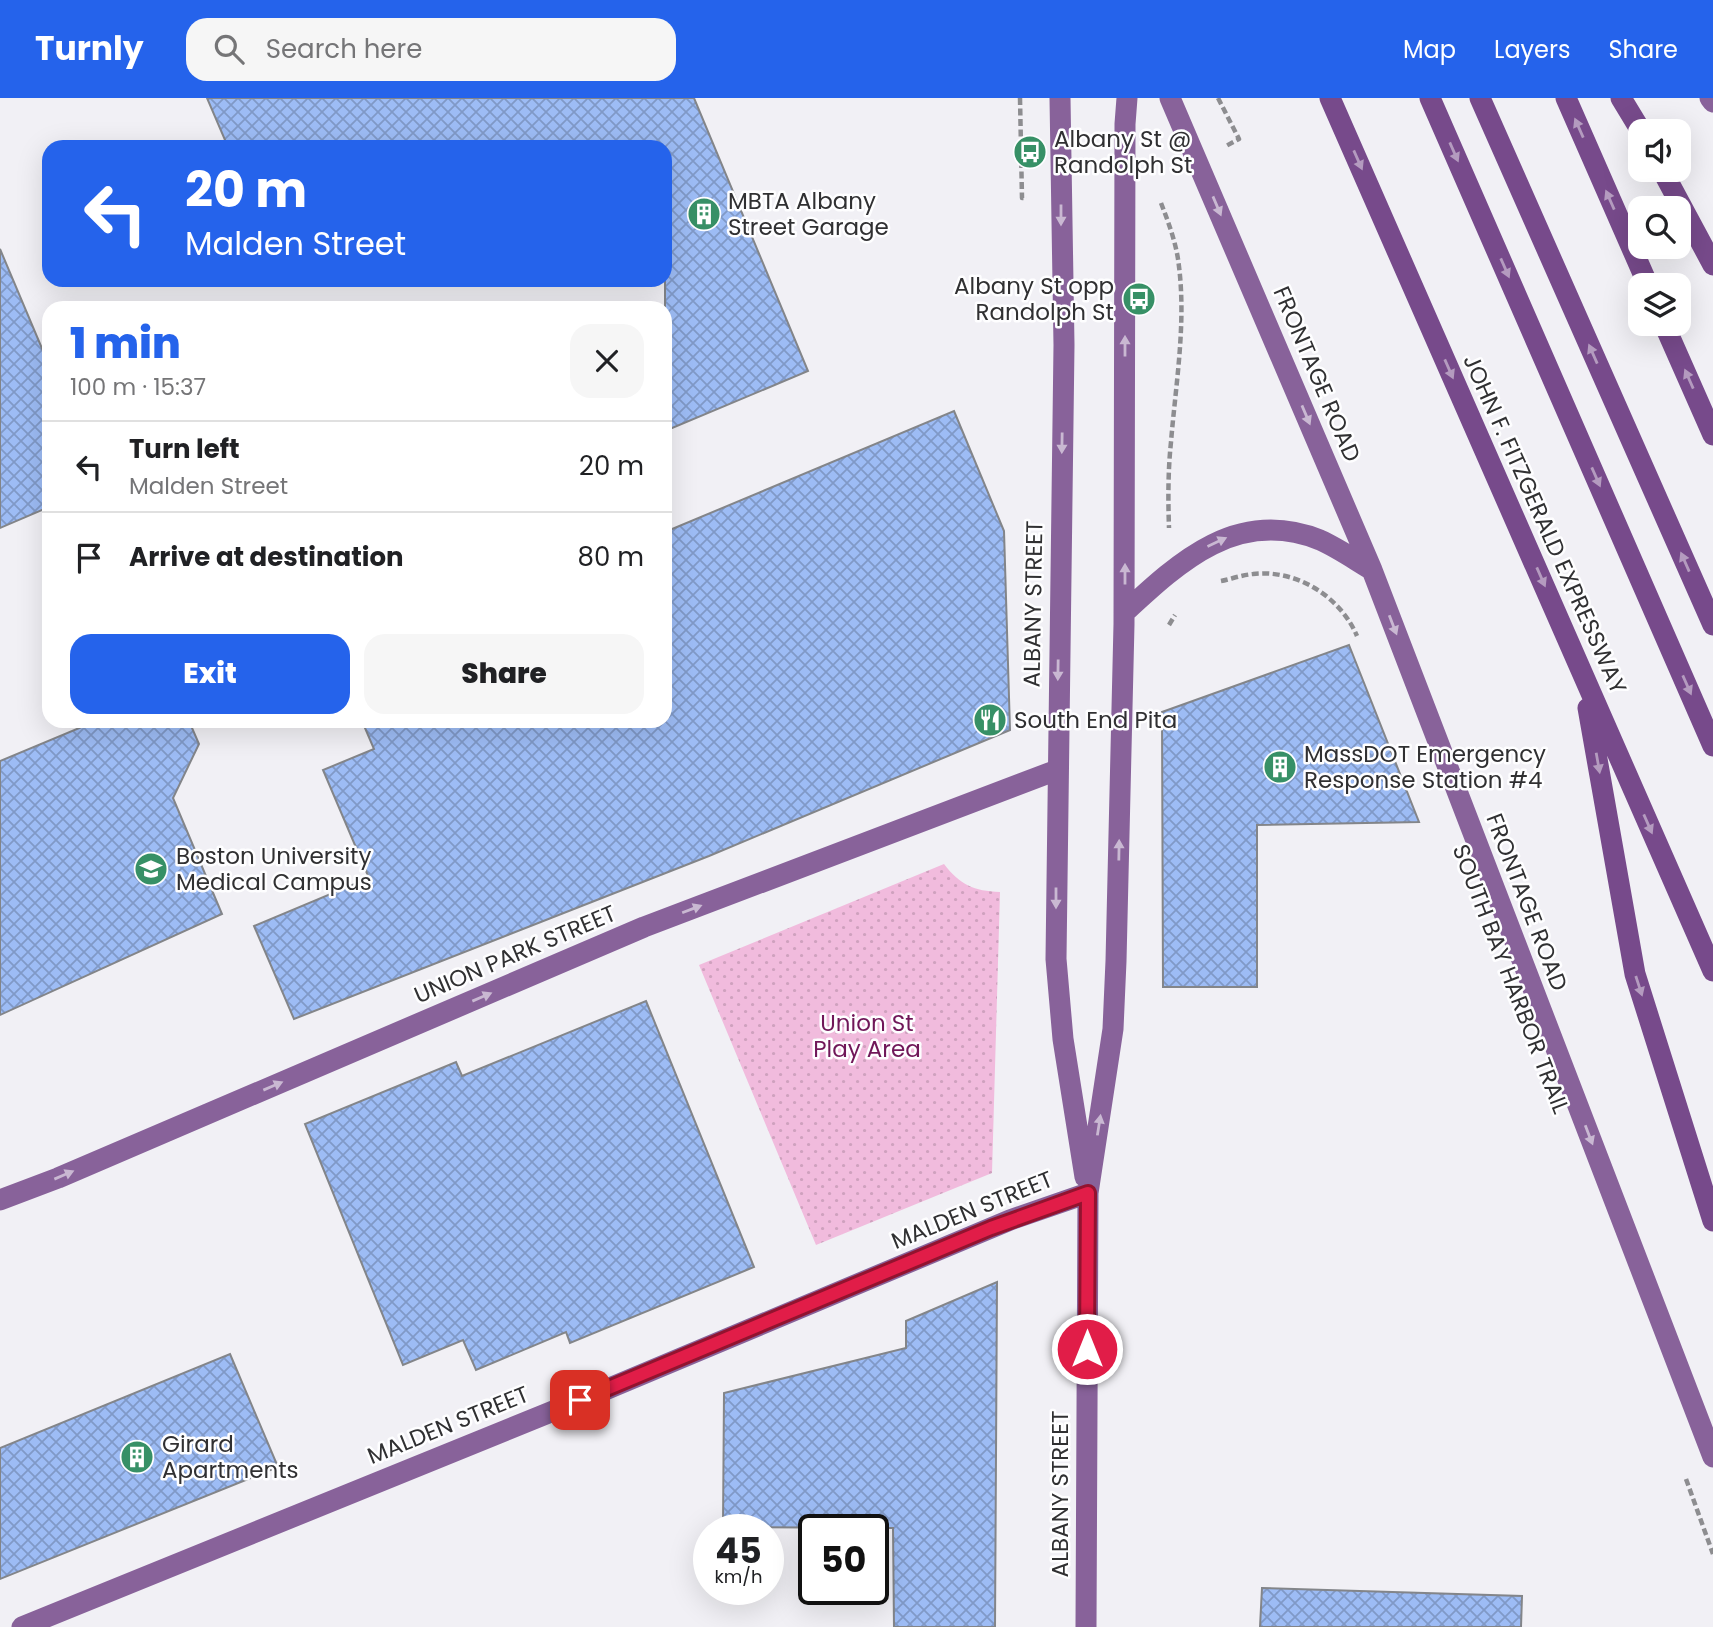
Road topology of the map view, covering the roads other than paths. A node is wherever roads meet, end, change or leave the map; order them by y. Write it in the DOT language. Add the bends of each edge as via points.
graph roads {
  1 [pos="1060,98"];
  2 [pos="1127,98"];
  3 [pos="1170,98"];
  4 [pos="1330,98"];
  5 [pos="1430,98"];
  6 [pos="1480,98"];
  7 [pos="1566,98"];
  8 [pos="1621,98"];
  9 [pos="1710,98"];
  10 [pos="1713,103"];
  11 [pos="1634,119"];
  12 [pos="1668,182"];
  13 [pos="1713,265"];
  14 [pos="1642,273"];
  15 [pos="1669,336"];
  16 [pos="1713,435"];
  17 [pos="1372,570"];
  18 [pos="1125,613"];
  19 [pos="1713,625"];
  20 [pos="1582,671"];
  21 [pos="1713,746"];
  22 [pos="1057,770"];
  23 [pos="1713,971"];
  24 [pos="1088,1193"];
  25 [pos="0,1200"];
  26 [pos="1713,1221"];
  27 [pos="1713,1457"];
  28 [pos="22,1627"];
  29 [pos="1086,1627"];
  1 -- 22 [label="main road, ALBANY STREET, one-way" via="1064,345"];
  18 -- 2 [label="main road, ALBANY STREET, one-way"];
  3 -- 17 [label="main road, FRONTAGE ROAD, one-way"];
  4 -- 20 [label="highway, JOHN F. FITZGERALD EXPRESSWAY, one-way"];
  5 -- 21 [label="highway, one-way"];
  19 -- 6 [label="highway, one-way"];
  14 -- 7 [label="highway, one-way"];
  8 -- 11 [label="highway"];
  9 -- 10 [label="main road"];
  12 -- 13 [label="highway"];
  16 -- 15 [label="highway, one-way"];
  18 -- 17 [label="main road, one-way" via="1197,552 1241,533 1267,530 1318,540"];
  17 -- 27 [label="main road, FRONTAGE ROAD, one-way"];
  24 -- 18 [label="main road, ALBANY STREET, one-way" via="1113,1028"];
  20 -- 23 [label="highway, JOHN F. FITZGERALD EXPRESSWAY, one-way"];
  20 -- 26 [label="highway, one-way" via="1634,974"];
  22 -- 24 [label="main road, ALBANY STREET, one-way" via="1056,959 1063,1039"];
  25 -- 22 [label="main road, UNION PARK STREET, one-way" via="644,927"];
  24 -- 28 [label="main road, MALDEN STREET" via="1010,1220"];
  24 -- 29 [label="main road, ALBANY STREET"];
}
